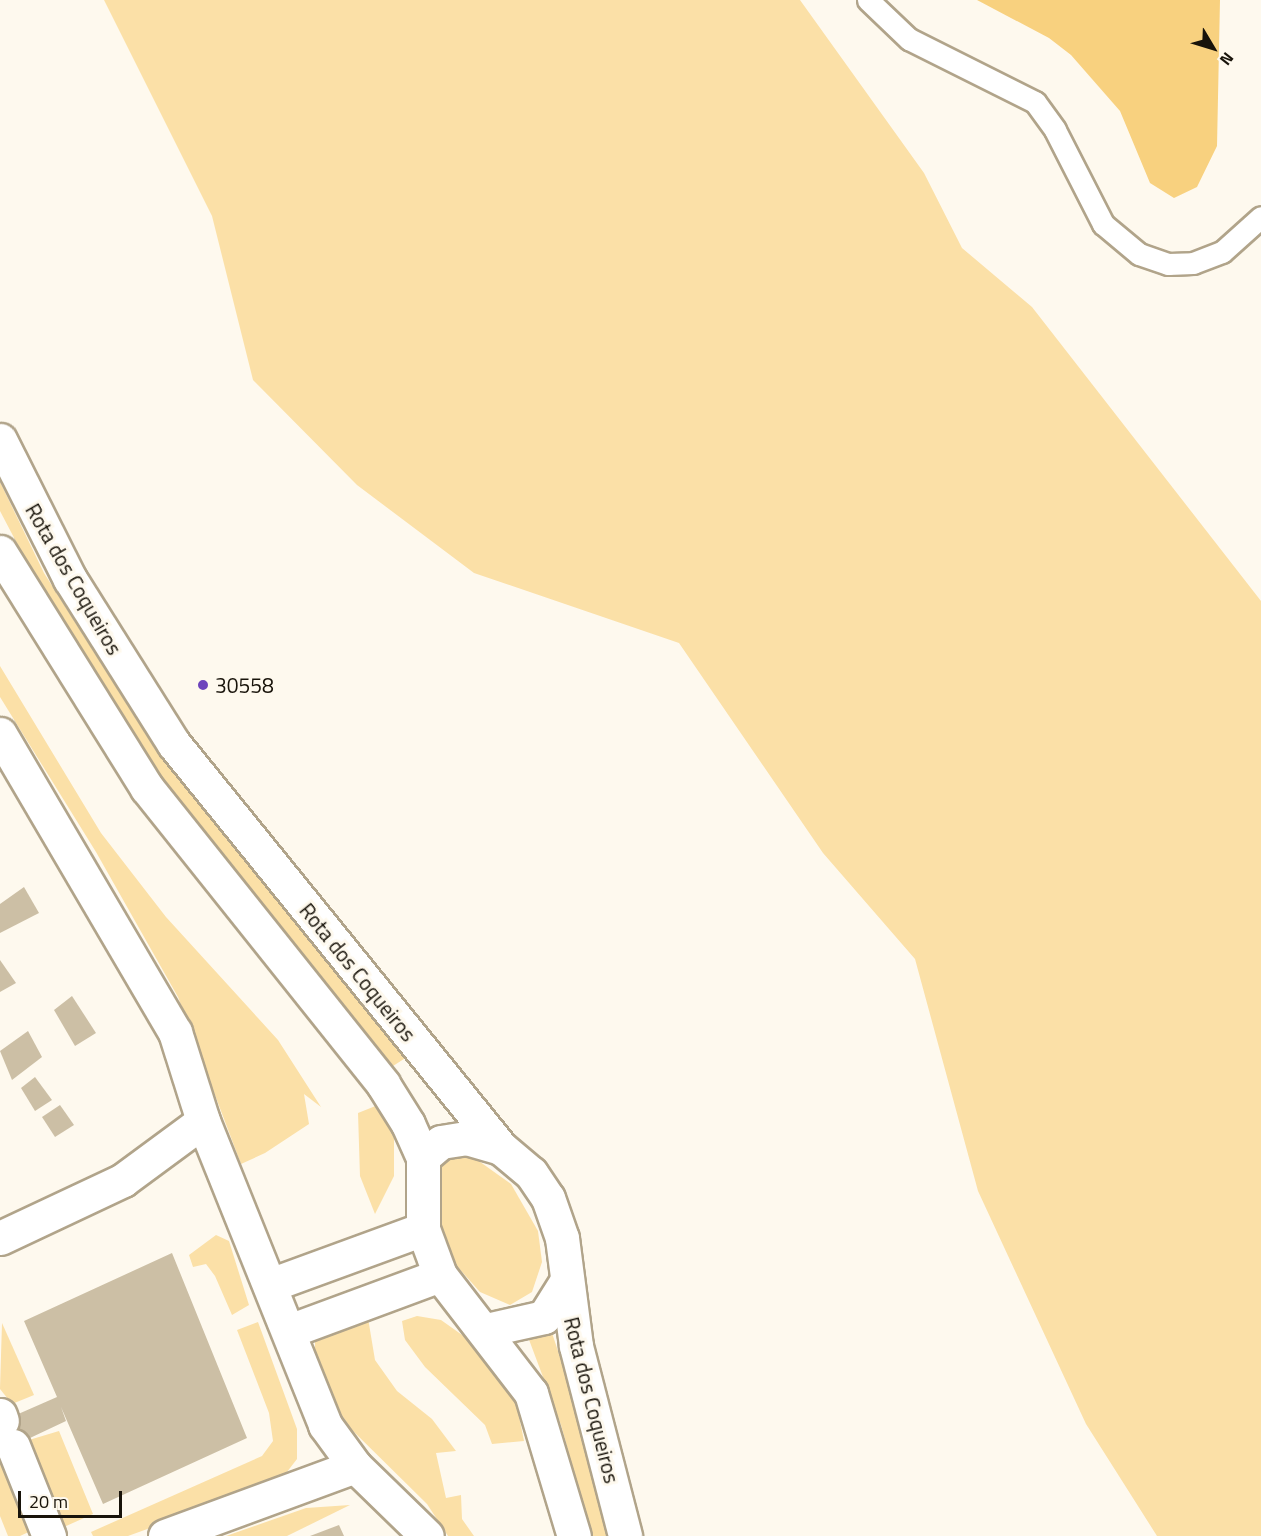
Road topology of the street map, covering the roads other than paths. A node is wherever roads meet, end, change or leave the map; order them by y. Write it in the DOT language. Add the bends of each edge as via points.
graph roads {
  1 [pos="868,0"];
  2 [pos="1261,217"];
  3 [pos="0,440"];
  4 [pos="0,552"];
  5 [pos="0,734"];
  6 [pos="203,1121"];
  7 [pos="501,1148"];
  8 [pos="423,1157"];
  9 [pos="423,1229"];
  10 [pos="0,1238"];
  11 [pos="440,1275"];
  12 [pos="565,1284"];
  13 [pos="270,1285"];
  14 [pos="486,1330"];
  15 [pos="289,1331"];
  16 [pos="5,1428"];
  17 [pos="355,1466"];
  18 [pos="49,1536"];
  19 [pos="165,1536"];
  20 [pos="428,1536"];
  21 [pos="574,1536"];
  22 [pos="625,1536"];
  1 -- 2 [label="lane" via="909,39 1035,102 1055,130 1103,224 1139,254 1168,264 1192,263 1222,252"];
  3 -- 7 [label="main road, Rota dos Coqueiros" via="70,579 174,744"];
  4 -- 8 [label="main road" via="147,788 382,1084"];
  5 -- 6 [label="main road" via="170,1022"];
  6 -- 10 [label="main road" via="123,1180"];
  6 -- 13 [label="main road"];
  7 -- 8 [label="main road" via="466,1138 441,1142"];
  7 -- 12 [label="main road, Rota dos Coqueiros" via="531,1173 548,1198 562,1238"];
  8 -- 9 [label="main road"];
  9 -- 11 [label="main road"];
  9 -- 13 [label="main road"];
  11 -- 14 [label="main road" via="457,1302"];
  11 -- 15 [label="main road"];
  12 -- 14 [label="main road" via="544,1317 517,1327"];
  12 -- 22 [label="main road, Rota dos Coqueiros" via="576,1346"];
  13 -- 15 [label="main road"];
  14 -- 21 [label="main road" via="531,1393"];
  15 -- 17 [label="main road" via="325,1425"];
  16 -- 18 [label="main road"];
  17 -- 19 [label="main road"];
  17 -- 20 [label="main road"];
}
